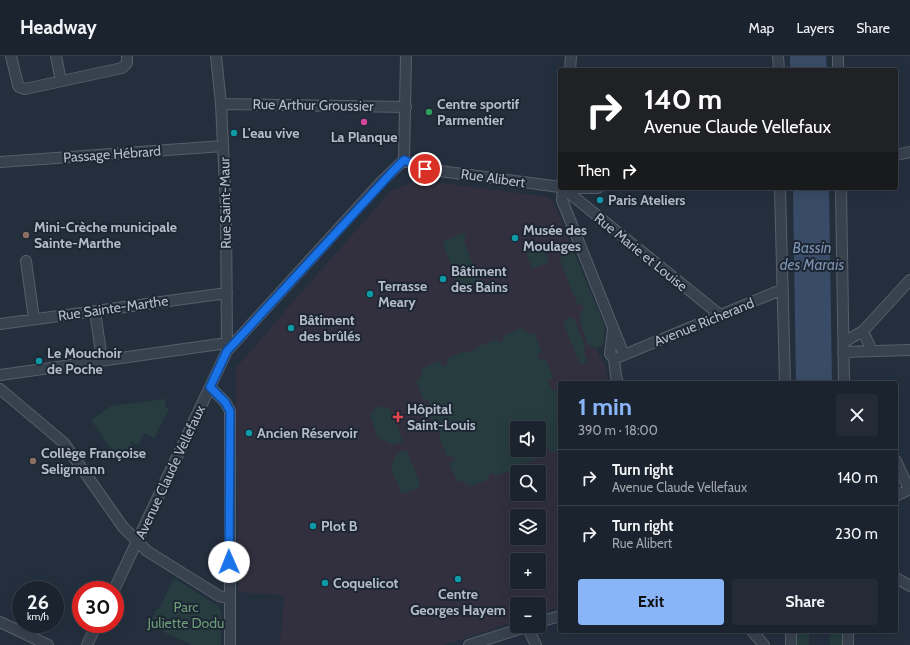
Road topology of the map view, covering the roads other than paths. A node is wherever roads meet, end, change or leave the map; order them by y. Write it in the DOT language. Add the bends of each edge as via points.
graph roads {
  1 [pos="11,56"];
  2 [pos="56,56"];
  3 [pos="127,56"];
  4 [pos="216,56"];
  5 [pos="406,56"];
  6 [pos="571,56"];
  7 [pos="778,56"];
  8 [pos="838,56"];
  9 [pos="570,68"];
  10 [pos="778,68"];
  11 [pos="838,68"];
  12 [pos="61,81"];
  13 [pos="221,104"];
  14 [pos="406,107"];
  15 [pos="223,146"];
  16 [pos="910,152"];
  17 [pos="898,155"];
  18 [pos="404,160"];
  19 [pos="0,162"];
  20 [pos="558,187"];
  21 [pos="562,190"];
  22 [pos="564,190"];
  23 [pos="780,190"];
  24 [pos="841,190"];
  25 [pos="26,261"];
  26 [pos="910,280"];
  27 [pos="783,289"];
  28 [pos="226,293"];
  29 [pos="95,311"];
  30 [pos="720,315"];
  31 [pos="34,319"];
  32 [pos="1,322"];
  33 [pos="614,327"];
  34 [pos="863,331"];
  35 [pos="227,347"];
  36 [pos="844,347"];
  37 [pos="910,350"];
  38 [pos="872,351"];
  39 [pos="624,355"];
  40 [pos="614,359"];
  41 [pos="102,360"];
  42 [pos="0,374"];
  43 [pos="617,381"];
  44 [pos="785,381"];
  45 [pos="846,381"];
  46 [pos="210,387"];
  47 [pos="0,389"];
  48 [pos="898,465"];
  49 [pos="910,489"];
  50 [pos="898,495"];
  51 [pos="137,541"];
  52 [pos="898,579"];
  53 [pos="118,581"];
  54 [pos="910,586"];
  55 [pos="229,598"];
  56 [pos="558,617"];
  57 [pos="546,620"];
  58 [pos="0,622"];
  59 [pos="510,632"];
  60 [pos="93,633"];
  61 [pos="531,633"];
  62 [pos="754,633"];
  63 [pos="791,633"];
  64 [pos="848,633"];
  65 [pos="48,645"];
  66 [pos="87,645"];
  67 [pos="230,645"];
  68 [pos="469,645"];
  69 [pos="536,645"];
  70 [pos="764,645"];
  71 [pos="791,645"];
  72 [pos="848,645"];
  1 -- 12 [label="street" via="19,87 25,89"];
  2 -- 12 [label="street"];
  3 -- 12 [label="street" via="127,63 122,68"];
  4 -- 13 [label="street, Rue Saint-Maur"];
  5 -- 14 [label="street"];
  6 -- 9 [label="street"];
  7 -- 10 [label="street"];
  8 -- 11 [label="street"];
  13 -- 14 [label="street, Rue Arthur Groussier"];
  13 -- 15 [label="street, Rue Saint-Maur"];
  14 -- 18 [label="street"];
  15 -- 19 [label="street, Passage Hébrard"];
  15 -- 28 [label="street, Rue Saint-Maur"];
  16 -- 17 [label="street"];
  18 -- 20 [label="street, Rue Alibert" via="425,169"];
  18 -- 35 [label="street, Avenue Claude Vellefaux"];
  21 -- 33 [label="street" via="562,200"];
  22 -- 30 [label="street, Rue Marie et Louise"];
  23 -- 27 [label="street"];
  24 -- 36 [label="street"];
  25 -- 31 [label="street"];
  26 -- 34 [label="street"];
  27 -- 30 [label="street, Avenue Richerand"];
  27 -- 44 [label="street"];
  28 -- 29 [label="street, Rue Sainte-Marthe"];
  28 -- 35 [label="street, Rue Saint-Maur"];
  29 -- 31 [label="street, Rue Sainte-Marthe"];
  29 -- 41 [label="street"];
  30 -- 39 [label="street, Avenue Richerand"];
  31 -- 32 [label="street, Rue Sainte-Marthe"];
  33 -- 39 [label="street"];
  33 -- 40 [label="street" via="610,354"];
  34 -- 36 [label="street"];
  34 -- 38 [label="street"];
  35 -- 41 [label="street"];
  35 -- 46 [label="street, Avenue Claude Vellefaux"];
  36 -- 38 [label="street"];
  36 -- 45 [label="street"];
  37 -- 38 [label="street"];
  39 -- 40 [label="street, Avenue Richerand"];
  40 -- 43 [label="street"];
  41 -- 42 [label="street"];
  46 -- 51 [label="street, Avenue Claude Vellefaux"];
  46 -- 55 [label="street" via="230,411"];
  47 -- 51 [label="street" via="64,443 123,527"];
  48 -- 49 [label="street"];
  49 -- 50 [label="street"];
  51 -- 53 [label="street, Avenue Claude Vellefaux"];
  51 -- 55 [label="street" via="218,596"];
  52 -- 54 [label="street"];
  55 -- 67 [label="street"];
  56 -- 57 [label="street"];
  58 -- 65 [label="street"];
  59 -- 68 [label="street"];
  60 -- 66 [label="street"];
  61 -- 69 [label="street"];
  62 -- 70 [label="street"];
  63 -- 71 [label="street"];
  64 -- 72 [label="street"];
}
